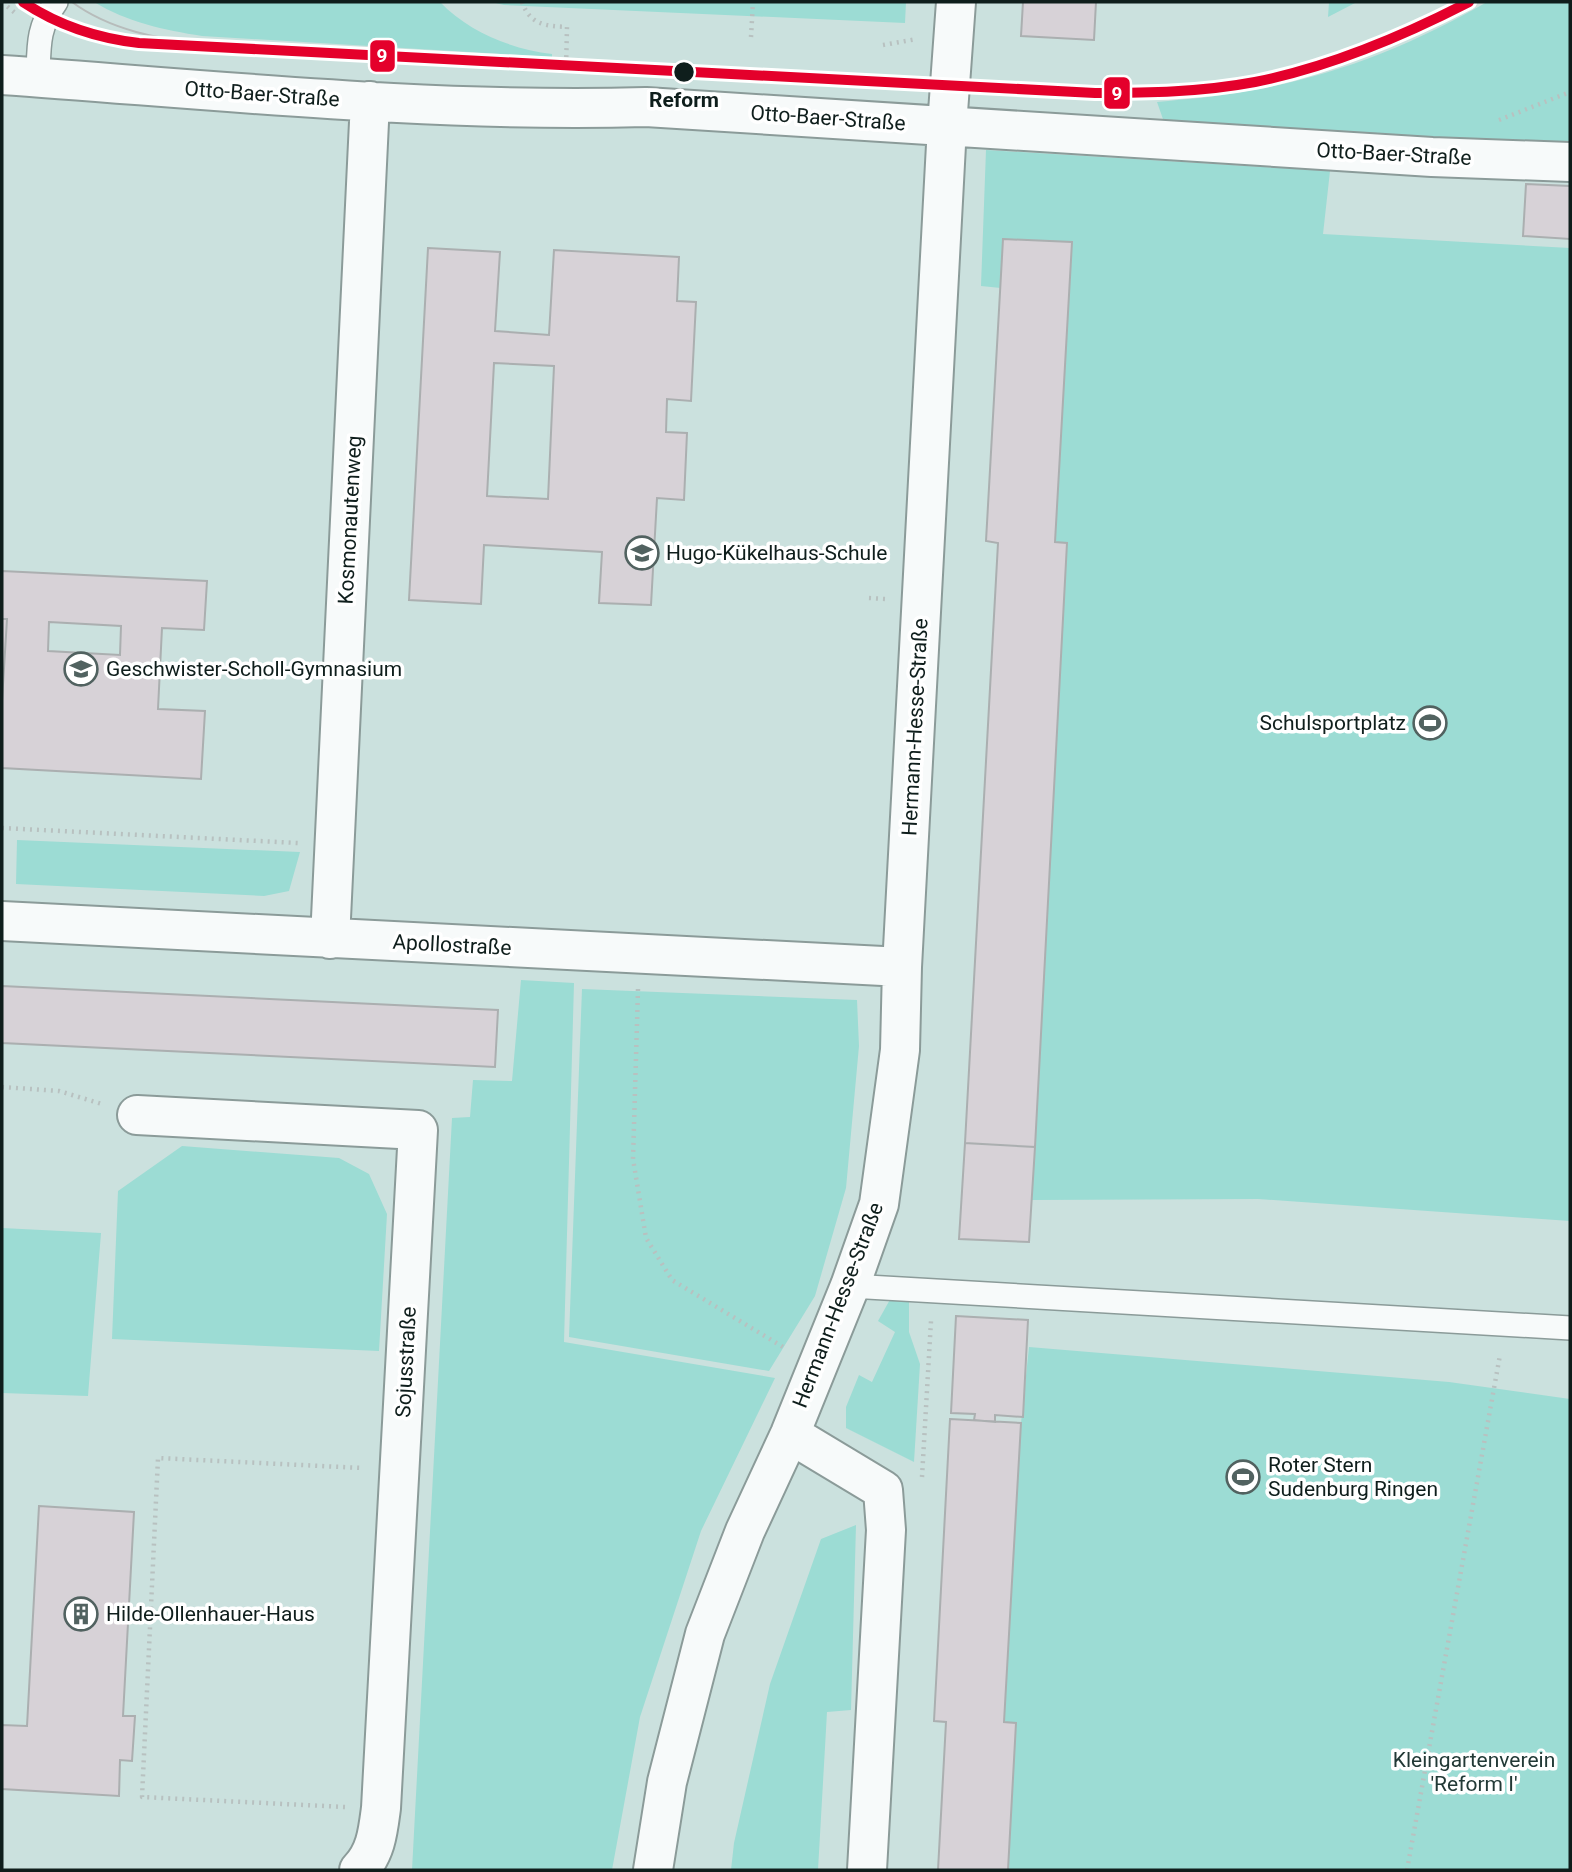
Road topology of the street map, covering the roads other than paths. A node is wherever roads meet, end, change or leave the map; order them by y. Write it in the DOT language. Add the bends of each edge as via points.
graph roads {
  1 [pos="56,2"];
  2 [pos="956,2"];
  3 [pos="20,77"];
  4 [pos="370,101"];
  5 [pos="947,126"];
  6 [pos="1570,162"];
  7 [pos="2,921"];
  8 [pos="330,939"];
  9 [pos="902,967"];
  10 [pos="137,1115"];
  11 [pos="850,1286"];
  12 [pos="1570,1328"];
  13 [pos="790,1434"];
  14 [pos="359,1870"];
  15 [pos="653,1870"];
  16 [pos="867,1870"];
  1 -- 3 [label="lane"];
  2 -- 5 [label="street, Hermann-Hesse-Straße"];
  3 -- 4 [label="street, Otto-Baer-Straße"];
  4 -- 5 [label="street, Otto-Baer-Straße" via="564,110 646,107"];
  4 -- 8 [label="street, Kosmonautenweg"];
  5 -- 6 [label="street, Otto-Baer-Straße"];
  5 -- 9 [label="street, Hermann-Hesse-Straße"];
  7 -- 8 [label="street, Apollostraße"];
  8 -- 9 [label="street, Apollostraße"];
  9 -- 11 [label="street, Hermann-Hesse-Straße" via="900,1050 879,1204"];
  10 -- 14 [label="street, Sojusstraße" via="418,1130 381,1808 374,1847"];
  11 -- 12 [label="lane"];
  11 -- 13 [label="street, Hermann-Hesse-Straße"];
  13 -- 15 [label="street, Hermann-Hesse-Straße" via="705,1634 667,1782"];
  13 -- 16 [label="street, Hermann-Hesse-Straße" via="883,1490 886,1530"];
}
